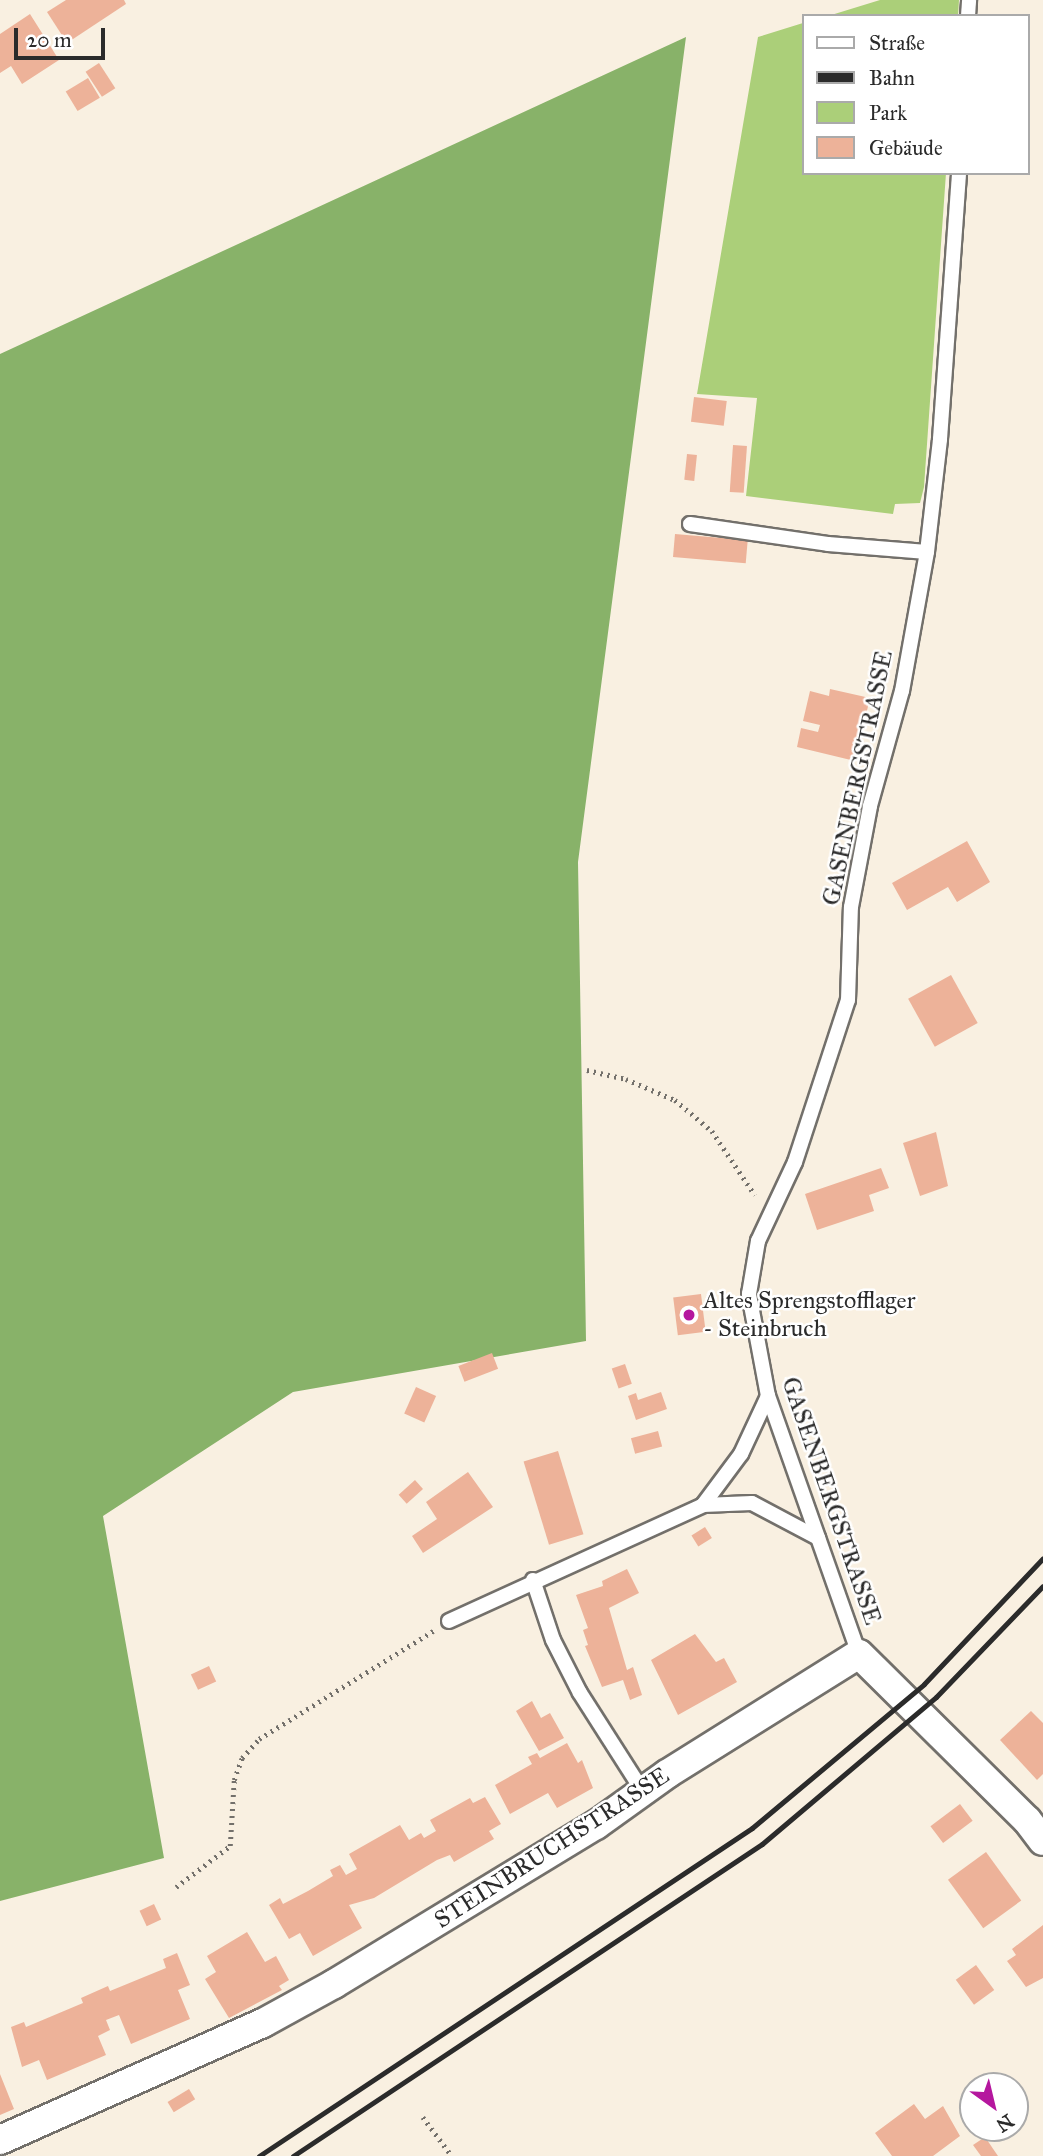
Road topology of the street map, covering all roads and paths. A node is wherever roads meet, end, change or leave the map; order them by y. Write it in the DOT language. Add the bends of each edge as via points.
graph roads {
  1 [pos="960,175"];
  2 [pos="690,524"];
  3 [pos="927,552"];
  4 [pos="587,1070"];
  5 [pos="768,1221"];
  6 [pos="768,1396"];
  7 [pos="703,1505"];
  8 [pos="818,1538"];
  9 [pos="533,1580"];
  10 [pos="449,1621"];
  11 [pos="859,1654"];
  12 [pos="644,1793"];
  13 [pos="1043,1841"];
  14 [pos="176,1887"];
  15 [pos="423,2117"];
  16 [pos="0,2140"];
  17 [pos="452,2156"];
  1 -- 3 [label="lane, GASENBERGSTRASSE"];
  2 -- 3 [label="lane" via="828,544"];
  3 -- 5 [label="lane, GASENBERGSTRASSE" via="902,691 870,806 851,907 848,1000 795,1162"];
  4 -- 5 [label="path" via="626,1079 675,1100 712,1131 744,1175"];
  5 -- 6 [label="lane, GASENBERGSTRASSE" via="758,1241 749,1294"];
  6 -- 7 [label="lane" via="741,1454"];
  6 -- 8 [label="lane, GASENBERGSTRASSE"];
  7 -- 8 [label="lane" via="752,1503"];
  7 -- 9 [label="lane" via="601,1554"];
  8 -- 11 [label="lane, GASENBERGSTRASSE"];
  9 -- 10 [label="lane"];
  9 -- 12 [label="lane" via="553,1640 580,1693"];
  10 -- 14 [label="path" via="259,1738 242,1758 234,1780 230,1846"];
  11 -- 12 [label="street, STEINBRUCHSTRASSE"];
  11 -- 13 [label="street"];
  12 -- 16 [label="street, STEINBRUCHSTRASSE" via="263,2023"];
  15 -- 17 [label="path"];
}
